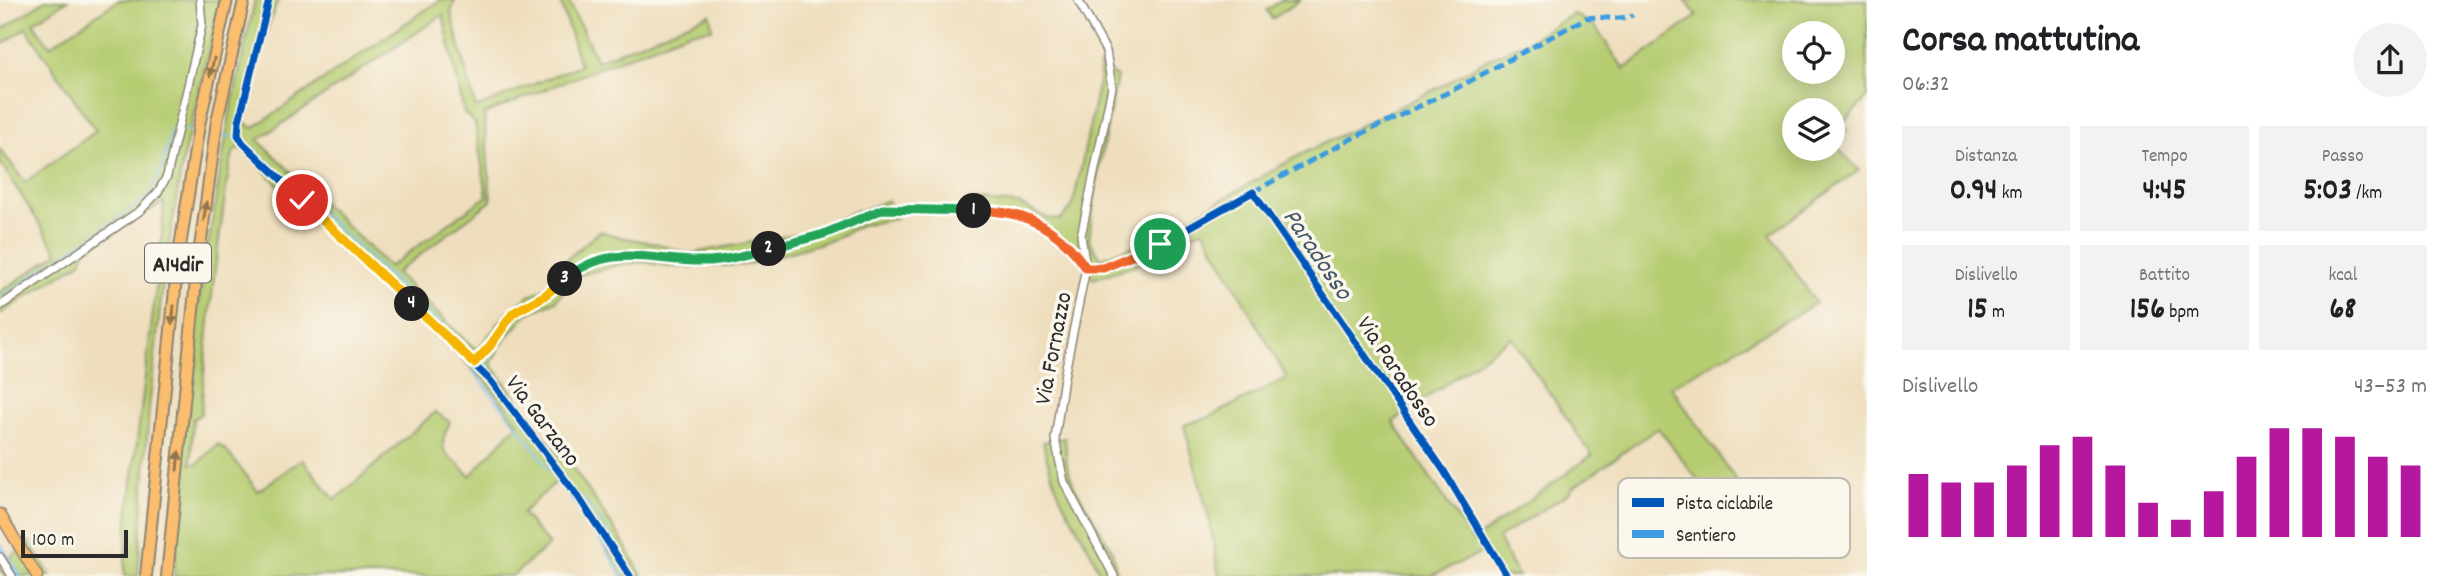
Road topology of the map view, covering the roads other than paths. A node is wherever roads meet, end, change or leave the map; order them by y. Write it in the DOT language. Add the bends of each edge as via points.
graph roads {
  1 [pos="200,0"];
  2 [pos="227,0"];
  3 [pos="244,0"];
  4 [pos="270,0"];
  5 [pos="1078,0"];
  6 [pos="1086,268"];
  7 [pos="0,306"];
  8 [pos="474,363"];
  9 [pos="0,514"];
  10 [pos="0,557"];
  11 [pos="12,576"];
  12 [pos="37,576"];
  13 [pos="146,576"];
  14 [pos="167,576"];
  15 [pos="630,576"];
  16 [pos="1114,576"];
  17 [pos="1507,576"];
  1 -- 7 [label="street" via="202,25 167,176 158,192 141,210"];
  2 -- 13 [label="highway, A14dir, one-way" via="199,125 178,260"];
  14 -- 3 [label="highway, A14dir, one-way" via="197,270 217,121"];
  4 -- 8 [label="street, Via Garzano" via="238,135"];
  5 -- 6 [label="street, Via Fornazzo" via="1106,51 1112,87 1081,236"];
  6 -- 8 [label="street" via="1046,227 1015,214 888,208 804,241 734,257 690,261 630,255 596,260 513,313"];
  6 -- 16 [label="street, Via Fornazzo" via="1055,439 1064,481"];
  6 -- 17 [label="street, Via Paradosso" via="1103,268 1160,244 1253,192 1444,471"];
  8 -- 15 [label="street, Via Garzano" via="579,498"];
  9 -- 12 [label="main road"];
  10 -- 11 [label="street"];
}
